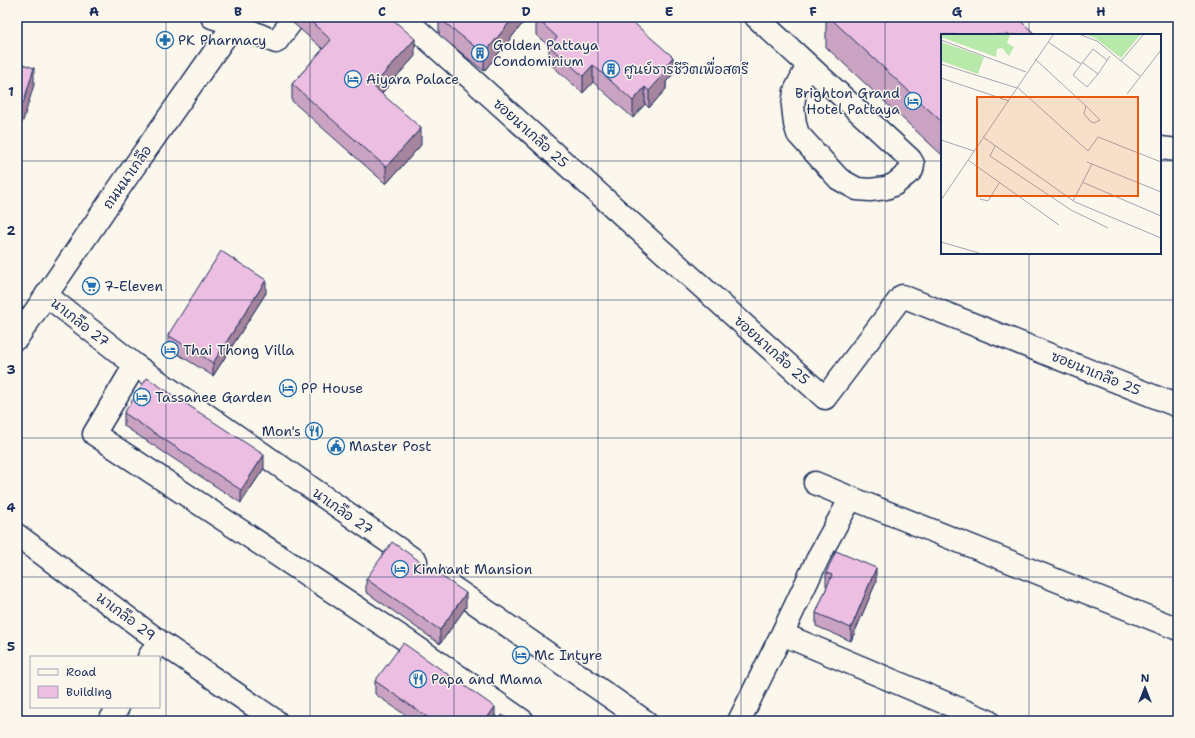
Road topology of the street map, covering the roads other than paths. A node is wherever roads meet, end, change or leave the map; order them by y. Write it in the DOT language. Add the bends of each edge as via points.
graph roads {
  1 [pos="212,17"];
  2 [pos="295,17"];
  3 [pos="403,17"];
  4 [pos="756,17"];
  5 [pos="237,21"];
  6 [pos="808,65"];
  7 [pos="1161,148"];
  8 [pos="1178,150"];
  9 [pos="46,295"];
  10 [pos="17,338"];
  11 [pos="135,366"];
  12 [pos="1178,406"];
  13 [pos="815,483"];
  14 [pos="851,498"];
  15 [pos="17,535"];
  16 [pos="1178,629"];
  17 [pos="782,634"];
  18 [pos="154,649"];
  19 [pos="117,708"];
  20 [pos="110,721"];
  21 [pos="276,721"];
  22 [pos="522,721"];
  23 [pos="645,721"];
  24 [pos="739,721"];
  25 [pos="988,721"];
  1 -- 5 [label="street"];
  2 -- 5 [label="street" via="276,42"];
  3 -- 12 [label="street, ซอยนาเกลือ 25" via="825,398 902,296"];
  4 -- 6 [label="street"];
  5 -- 9 [label="street, ถนนนาเกลือ"];
  6 -- 6 [label="street" via="910,159 913,164 912,170 895,184 870,190 857,189 839,179 798,134 795,124 795,92"];
  7 -- 8 [label="street"];
  9 -- 10 [label="street, ถนนนาเกลือ"];
  9 -- 11 [label="street, นาเกลือ 27"];
  11 -- 22 [label="street" via="94,434 409,642"];
  11 -- 23 [label="street, นาเกลือ 27"];
  13 -- 14 [label="street"];
  14 -- 16 [label="street"];
  14 -- 17 [label="street" via="820,554"];
  15 -- 18 [label="street, นาเกลือ 29"];
  17 -- 24 [label="street"];
  17 -- 25 [label="street"];
  18 -- 21 [label="street, นาเกลือ 29"];
  19 -- 20 [label="street"];
}
